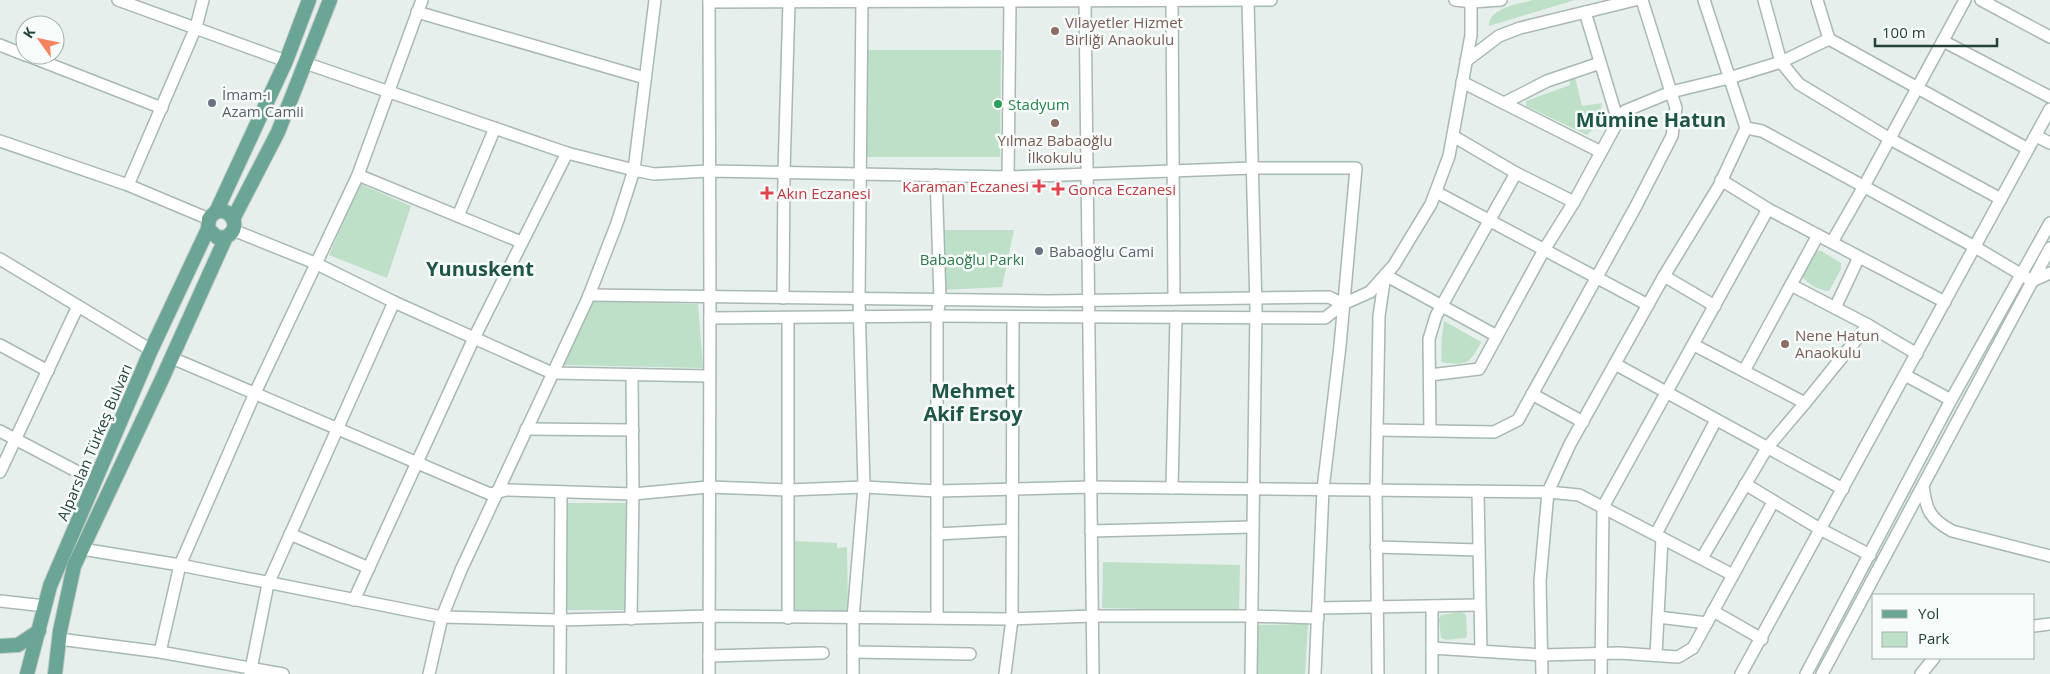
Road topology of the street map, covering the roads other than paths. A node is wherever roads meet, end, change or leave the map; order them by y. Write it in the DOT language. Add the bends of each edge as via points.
graph roads {
  1 [pos="118,0"];
  2 [pos="203,0"];
  3 [pos="309,0"];
  4 [pos="330,0"];
  5 [pos="422,0"];
  6 [pos="656,0"];
  7 [pos="1271,0"];
  8 [pos="1455,0"];
  9 [pos="1500,0"];
  10 [pos="1635,0"];
  11 [pos="1642,0"];
  12 [pos="1704,0"];
  13 [pos="1764,0"];
  14 [pos="1818,0"];
  15 [pos="1965,0"];
  16 [pos="1981,0"];
  17 [pos="708,1"];
  18 [pos="862,1"];
  19 [pos="1085,1"];
  20 [pos="1172,1"];
  21 [pos="1248,1"];
  22 [pos="1472,1"];
  23 [pos="790,2"];
  24 [pos="1010,2"];
  25 [pos="418,12"];
  26 [pos="1585,12"];
  27 [pos="196,27"];
  28 [pos="2050,38"];
  29 [pos="1829,39"];
  30 [pos="1943,41"];
  31 [pos="0,45"];
  32 [pos="15,51"];
  33 [pos="286,61"];
  34 [pos="1466,61"];
  35 [pos="1781,62"];
  36 [pos="305,63"];
  37 [pos="1600,63"];
  38 [pos="52,65"];
  39 [pos="646,78"];
  40 [pos="1729,78"];
  41 [pos="1462,82"];
  42 [pos="1918,88"];
  43 [pos="390,91"];
  44 [pos="1671,92"];
  45 [pos="2050,96"];
  46 [pos="1504,103"];
  47 [pos="162,108"];
  48 [pos="2050,109"];
  49 [pos="1618,121"];
  50 [pos="495,128"];
  51 [pos="1746,128"];
  52 [pos="0,136"];
  53 [pos="1453,136"];
  54 [pos="2036,136"];
  55 [pos="1890,139"];
  56 [pos="0,141"];
  57 [pos="2050,144"];
  58 [pos="2028,149"];
  59 [pos="1601,152"];
  60 [pos="567,153"];
  61 [pos="40,155"];
  62 [pos="1252,168"];
  63 [pos="634,170"];
  64 [pos="708,171"];
  65 [pos="1174,171"];
  66 [pos="784,172"];
  67 [pos="859,173"];
  68 [pos="1516,173"];
  69 [pos="1086,174"];
  70 [pos="358,175"];
  71 [pos="936,175"];
  72 [pos="1008,177"];
  73 [pos="1721,180"];
  74 [pos="128,185"];
  75 [pos="1864,188"];
  76 [pos="1436,192"];
  77 [pos="2001,199"];
  78 [pos="1574,202"];
  79 [pos="1768,209"];
  80 [pos="458,216"];
  81 [pos="211,220"];
  82 [pos="1488,220"];
  83 [pos="2050,223"];
  84 [pos="231,228"];
  85 [pos="1818,235"];
  86 [pos="521,242"];
  87 [pos="1832,242"];
  88 [pos="1975,247"];
  89 [pos="2050,248"];
  90 [pos="1544,250"];
  91 [pos="1859,257"];
  92 [pos="0,259"];
  93 [pos="315,263"];
  94 [pos="2050,273"];
  95 [pos="2021,274"];
  96 [pos="1385,275"];
  97 [pos="1664,276"];
  98 [pos="1596,278"];
  99 [pos="2032,281"];
  100 [pos="1791,285"];
  101 [pos="589,295"];
  102 [pos="710,297"];
  103 [pos="783,298"];
  104 [pos="860,299"];
  105 [pos="940,299"];
  106 [pos="1174,299"];
  107 [pos="1256,299"];
  108 [pos="1088,300"];
  109 [pos="394,302"];
  110 [pos="1945,302"];
  111 [pos="1344,304"];
  112 [pos="1648,305"];
  113 [pos="78,306"];
  114 [pos="1441,306"];
  115 [pos="1715,306"];
  116 [pos="1835,308"];
  117 [pos="937,316"];
  118 [pos="860,317"];
  119 [pos="1013,317"];
  120 [pos="1090,317"];
  121 [pos="1176,317"];
  122 [pos="1256,317"];
  123 [pos="710,318"];
  124 [pos="788,318"];
  125 [pos="1868,325"];
  126 [pos="1497,336"];
  127 [pos="474,338"];
  128 [pos="0,345"];
  129 [pos="1694,345"];
  130 [pos="151,350"];
  131 [pos="1917,354"];
  132 [pos="172,358"];
  133 [pos="1615,364"];
  134 [pos="48,370"];
  135 [pos="1744,371"];
  136 [pos="552,374"];
  137 [pos="632,375"];
  138 [pos="1430,375"];
  139 [pos="1905,375"];
  140 [pos="709,376"];
  141 [pos="256,393"];
  142 [pos="1667,393"];
  143 [pos="1532,394"];
  144 [pos="1951,400"];
  145 [pos="1804,403"];
  146 [pos="1716,420"];
  147 [pos="1583,422"];
  148 [pos="526,429"];
  149 [pos="337,430"];
  150 [pos="633,430"];
  151 [pos="1377,430"];
  152 [pos="0,431"];
  153 [pos="1430,431"];
  154 [pos="16,439"];
  155 [pos="1767,448"];
  156 [pos="417,463"];
  157 [pos="0,472"];
  158 [pos="95,481"];
  159 [pos="1745,484"];
  160 [pos="1923,486"];
  161 [pos="708,487"];
  162 [pos="864,487"];
  163 [pos="1090,487"];
  164 [pos="1172,488"];
  165 [pos="1253,488"];
  166 [pos="1012,489"];
  167 [pos="1323,489"];
  168 [pos="1376,489"];
  169 [pos="788,490"];
  170 [pos="1843,490"];
  171 [pos="937,491"];
  172 [pos="1478,491"];
  173 [pos="498,492"];
  174 [pos="560,492"];
  175 [pos="1548,492"];
  176 [pos="634,494"];
  177 [pos="1773,502"];
  178 [pos="1603,507"];
  179 [pos="1252,527"];
  180 [pos="1820,529"];
  181 [pos="1012,530"];
  182 [pos="1091,531"];
  183 [pos="290,534"];
  184 [pos="937,534"];
  185 [pos="1659,536"];
  186 [pos="1376,547"];
  187 [pos="82,549"];
  188 [pos="1479,550"];
  189 [pos="1870,556"];
  190 [pos="2050,556"];
  191 [pos="1702,558"];
  192 [pos="180,565"];
  193 [pos="369,568"];
  194 [pos="1733,575"];
  195 [pos="268,584"];
  196 [pos="354,600"];
  197 [pos="0,601"];
  198 [pos="1479,605"];
  199 [pos="45,606"];
  200 [pos="1432,606"];
  201 [pos="1377,607"];
  202 [pos="1713,611"];
  203 [pos="1318,613"];
  204 [pos="442,616"];
  205 [pos="709,616"];
  206 [pos="1093,616"];
  207 [pos="1250,616"];
  208 [pos="1658,617"];
  209 [pos="788,618"];
  210 [pos="853,618"];
  211 [pos="937,618"];
  212 [pos="631,619"];
  213 [pos="1012,619"];
  214 [pos="560,620"];
  215 [pos="1707,622"];
  216 [pos="2050,624"];
  217 [pos="2035,626"];
  218 [pos="39,631"];
  219 [pos="1762,639"];
  220 [pos="59,640"];
  221 [pos="0,646"];
  222 [pos="1432,648"];
  223 [pos="1481,651"];
  224 [pos="160,652"];
  225 [pos="853,652"];
  226 [pos="823,653"];
  227 [pos="1602,653"];
  228 [pos="970,654"];
  229 [pos="1542,655"];
  230 [pos="1656,655"];
  231 [pos="709,656"];
  232 [pos="1933,659"];
  233 [pos="250,671"];
  234 [pos="27,674"];
  235 [pos="56,674"];
  236 [pos="283,674"];
  237 [pos="430,674"];
  238 [pos="560,674"];
  239 [pos="708,674"];
  240 [pos="853,674"];
  241 [pos="1005,674"];
  242 [pos="1093,674"];
  243 [pos="1251,674"];
  244 [pos="1315,674"];
  245 [pos="1378,674"];
  246 [pos="1432,674"];
  247 [pos="1542,674"];
  248 [pos="1601,674"];
  249 [pos="1741,674"];
  250 [pos="1806,674"];
  251 [pos="1822,674"];
  252 [pos="1921,674"];
  1 -- 27 [label="street"];
  2 -- 27 [label="street"];
  3 -- 33 [label="main road, Alparslan Türkeş Bulvarı"];
  4 -- 36 [label="main road"];
  5 -- 25 [label="street"];
  6 -- 39 [label="street"];
  7 -- 21 [label="street"];
  8 -- 22 [label="street"];
  9 -- 22 [label="street"];
  10 -- 26 [label="street"];
  11 -- 44 [label="street"];
  12 -- 40 [label="street"];
  13 -- 35 [label="street"];
  14 -- 29 [label="street"];
  15 -- 30 [label="street"];
  16 -- 28 [label="street"];
  17 -- 23 [label="street"];
  17 -- 64 [label="street"];
  18 -- 23 [label="street"];
  18 -- 24 [label="street"];
  18 -- 67 [label="street"];
  19 -- 20 [label="street"];
  19 -- 24 [label="street"];
  19 -- 69 [label="street"];
  20 -- 21 [label="street"];
  20 -- 65 [label="street"];
  21 -- 62 [label="street"];
  22 -- 34 [label="street"];
  23 -- 66 [label="street"];
  24 -- 72 [label="street"];
  25 -- 39 [label="street"];
  25 -- 43 [label="street"];
  26 -- 34 [label="street" via="1499,36"];
  26 -- 37 [label="street"];
  27 -- 33 [label="street"];
  27 -- 47 [label="street"];
  29 -- 35 [label="street"];
  29 -- 42 [label="street"];
  30 -- 42 [label="street"];
  30 -- 45 [label="street"];
  31 -- 32 [label="street"];
  33 -- 81 [label="main road, Alparslan Türkeş Bulvarı"];
  34 -- 41 [label="street"];
  35 -- 40 [label="street"];
  35 -- 55 [label="street" via="1799,84"];
  36 -- 43 [label="street"];
  36 -- 84 [label="main road" via="278,132"];
  37 -- 46 [label="street" via="1547,81"];
  37 -- 49 [label="street"];
  38 -- 47 [label="street"];
  39 -- 63 [label="street"];
  40 -- 44 [label="street"];
  40 -- 51 [label="street"];
  41 -- 46 [label="street"];
  41 -- 53 [label="street"];
  42 -- 55 [label="street"];
  42 -- 58 [label="street"];
  43 -- 50 [label="street"];
  43 -- 70 [label="street"];
  44 -- 49 [label="street" via="1625,111"];
  44 -- 98 [label="street" via="1676,108 1672,136"];
  46 -- 59 [label="street"];
  47 -- 74 [label="street"];
  48 -- 54 [label="street"];
  49 -- 59 [label="street"];
  50 -- 60 [label="street"];
  50 -- 80 [label="street"];
  51 -- 73 [label="street"];
  51 -- 75 [label="street" via="1762,131"];
  52 -- 61 [label="street"];
  53 -- 68 [label="street"];
  53 -- 76 [label="street"];
  54 -- 57 [label="street"];
  54 -- 58 [label="street"];
  55 -- 75 [label="street"];
  55 -- 77 [label="street"];
  56 -- 61 [label="street"];
  58 -- 77 [label="street"];
  59 -- 78 [label="street"];
  60 -- 63 [label="street"];
  60 -- 86 [label="street"];
  61 -- 74 [label="street"];
  62 -- 65 [label="street"];
  62 -- 107 [label="street"];
  62 -- 111 [label="street" via="1356,168"];
  63 -- 64 [label="street" via="654,174"];
  63 -- 101 [label="street"];
  64 -- 66 [label="street"];
  64 -- 102 [label="street"];
  65 -- 69 [label="street"];
  65 -- 106 [label="street"];
  66 -- 67 [label="street"];
  66 -- 103 [label="street"];
  67 -- 71 [label="street"];
  67 -- 104 [label="street"];
  68 -- 78 [label="street"];
  68 -- 82 [label="street"];
  69 -- 72 [label="street"];
  69 -- 108 [label="street"];
  70 -- 80 [label="street"];
  70 -- 93 [label="street"];
  71 -- 72 [label="street"];
  71 -- 105 [label="street"];
  73 -- 79 [label="street"];
  73 -- 97 [label="street"];
  74 -- 81 [label="street"];
  75 -- 87 [label="street"];
  75 -- 88 [label="street"];
  76 -- 82 [label="street"];
  76 -- 96 [label="street"];
  77 -- 88 [label="street"];
  78 -- 90 [label="street"];
  79 -- 85 [label="street"];
  79 -- 115 [label="street"];
  80 -- 86 [label="street"];
  81 -- 84 [label="main road" via="227,213"];
  81 -- 84 [label="main road" via="218,238"];
  81 -- 130 [label="main road, Alparslan Türkeş Bulvarı"];
  82 -- 90 [label="street"];
  82 -- 114 [label="street"];
  83 -- 95 [label="street"];
  84 -- 93 [label="street"];
  84 -- 132 [label="main road"];
  85 -- 87 [label="street"];
  85 -- 100 [label="street"];
  86 -- 127 [label="street"];
  87 -- 91 [label="street"];
  88 -- 95 [label="street"];
  88 -- 110 [label="street"];
  89 -- 99 [label="street"];
  90 -- 98 [label="street"];
  90 -- 126 [label="street"];
  91 -- 110 [label="street"];
  91 -- 116 [label="street"];
  92 -- 113 [label="street"];
  93 -- 109 [label="street"];
  93 -- 141 [label="street"];
  94 -- 99 [label="street"];
  95 -- 99 [label="street"];
  95 -- 144 [label="street"];
  96 -- 111 [label="street" via="1370,292"];
  96 -- 114 [label="street"];
  96 -- 151 [label="street" via="1379,316"];
  97 -- 112 [label="street"];
  97 -- 115 [label="street"];
  98 -- 112 [label="street"];
  98 -- 143 [label="street"];
  99 -- 160 [label="street"];
  100 -- 116 [label="street"];
  100 -- 135 [label="street"];
  101 -- 102 [label="street"];
  101 -- 136 [label="street"];
  102 -- 103 [label="street"];
  102 -- 123 [label="street"];
  103 -- 104 [label="street"];
  104 -- 105 [label="street"];
  104 -- 118 [label="street"];
  105 -- 108 [label="street"];
  105 -- 117 [label="street"];
  106 -- 107 [label="street"];
  106 -- 108 [label="street"];
  107 -- 111 [label="street" via="1329,297"];
  107 -- 122 [label="street"];
  108 -- 120 [label="street"];
  109 -- 127 [label="street"];
  109 -- 149 [label="street"];
  110 -- 131 [label="street"];
  111 -- 122 [label="street" via="1325,318"];
  111 -- 167 [label="street"];
  112 -- 133 [label="street"];
  113 -- 130 [label="street"];
  113 -- 134 [label="street"];
  114 -- 126 [label="street"];
  114 -- 138 [label="street" via="1429,339"];
  115 -- 129 [label="street"];
  116 -- 125 [label="street"];
  117 -- 118 [label="street"];
  117 -- 119 [label="street"];
  117 -- 171 [label="street"];
  118 -- 124 [label="street"];
  118 -- 162 [label="street"];
  119 -- 120 [label="street"];
  119 -- 166 [label="street"];
  120 -- 121 [label="street"];
  120 -- 163 [label="street"];
  121 -- 122 [label="street"];
  121 -- 164 [label="street"];
  122 -- 165 [label="street"];
  123 -- 124 [label="street"];
  123 -- 140 [label="street"];
  124 -- 169 [label="street"];
  125 -- 131 [label="street"];
  125 -- 145 [label="street"];
  126 -- 138 [label="street" via="1479,369"];
  127 -- 136 [label="street"];
  127 -- 156 [label="street"];
  128 -- 134 [label="street"];
  129 -- 135 [label="street"];
  129 -- 142 [label="street"];
  130 -- 158 [label="main road, Alparslan Türkeş Bulvarı"];
  131 -- 139 [label="street"];
  132 -- 141 [label="street"];
  132 -- 187 [label="main road"];
  133 -- 142 [label="street"];
  133 -- 147 [label="street"];
  134 -- 154 [label="street"];
  135 -- 145 [label="street"];
  136 -- 137 [label="street"];
  136 -- 148 [label="street"];
  137 -- 140 [label="street"];
  137 -- 150 [label="street"];
  138 -- 153 [label="street"];
  139 -- 144 [label="street"];
  139 -- 170 [label="street"];
  140 -- 161 [label="street"];
  141 -- 149 [label="street"];
  141 -- 192 [label="street"];
  142 -- 146 [label="street"];
  142 -- 178 [label="street"];
  143 -- 147 [label="street"];
  143 -- 153 [label="street" via="1518,420 1494,432"];
  144 -- 189 [label="street"];
  145 -- 155 [label="street"];
  146 -- 155 [label="street"];
  146 -- 185 [label="street"];
  147 -- 175 [label="street"];
  148 -- 150 [label="street"];
  148 -- 173 [label="street"];
  149 -- 156 [label="street"];
  149 -- 183 [label="street"];
  150 -- 176 [label="street"];
  151 -- 153 [label="street"];
  151 -- 168 [label="street"];
  152 -- 154 [label="street"];
  154 -- 157 [label="street"];
  154 -- 158 [label="street"];
  155 -- 159 [label="street"];
  155 -- 170 [label="street"];
  156 -- 173 [label="street" via="490,494"];
  156 -- 193 [label="street"];
  158 -- 199 [label="main road, Alparslan Türkeş Bulvarı" via="50,586"];
  159 -- 177 [label="street"];
  159 -- 191 [label="street"];
  160 -- 190 [label="street" via="1930,514 1952,532"];
  160 -- 251 [label="street"];
  161 -- 169 [label="street"];
  161 -- 176 [label="street"];
  161 -- 205 [label="street"];
  162 -- 169 [label="street"];
  162 -- 171 [label="street"];
  162 -- 210 [label="street"];
  163 -- 164 [label="street"];
  163 -- 166 [label="street"];
  163 -- 182 [label="street"];
  164 -- 165 [label="street"];
  165 -- 167 [label="street"];
  165 -- 179 [label="street"];
  166 -- 171 [label="street"];
  166 -- 181 [label="street"];
  167 -- 168 [label="street"];
  167 -- 203 [label="street"];
  168 -- 172 [label="street"];
  168 -- 186 [label="street"];
  169 -- 209 [label="street"];
  170 -- 180 [label="street"];
  171 -- 184 [label="street"];
  172 -- 175 [label="street"];
  172 -- 188 [label="street"];
  173 -- 174 [label="street"];
  173 -- 204 [label="street" via="460,570"];
  174 -- 176 [label="street"];
  174 -- 214 [label="street"];
  175 -- 178 [label="street" via="1579,494"];
  175 -- 229 [label="street" via="1540,581"];
  176 -- 212 [label="street"];
  177 -- 180 [label="street"];
  177 -- 194 [label="street"];
  178 -- 185 [label="street"];
  178 -- 227 [label="street"];
  179 -- 182 [label="street"];
  179 -- 207 [label="street"];
  180 -- 189 [label="street"];
  180 -- 219 [label="street"];
  181 -- 184 [label="street"];
  181 -- 213 [label="street"];
  182 -- 206 [label="street"];
  183 -- 193 [label="street"];
  183 -- 195 [label="street"];
  184 -- 211 [label="street"];
  185 -- 191 [label="street"];
  185 -- 208 [label="street"];
  186 -- 188 [label="street"];
  186 -- 201 [label="street"];
  187 -- 192 [label="street"];
  187 -- 220 [label="main road" via="74,566"];
  188 -- 198 [label="street"];
  189 -- 250 [label="street"];
  191 -- 194 [label="street"];
  192 -- 195 [label="street"];
  192 -- 224 [label="street"];
  193 -- 196 [label="street"];
  194 -- 202 [label="street"];
  195 -- 196 [label="street"];
  195 -- 233 [label="street"];
  196 -- 204 [label="street"];
  197 -- 199 [label="street"];
  198 -- 200 [label="street"];
  198 -- 223 [label="street"];
  199 -- 218 [label="main road, Alparslan Türkeş Bulvarı"];
  200 -- 201 [label="street"];
  200 -- 222 [label="street"];
  201 -- 203 [label="street"];
  201 -- 245 [label="street"];
  202 -- 215 [label="street"];
  202 -- 219 [label="street"];
  203 -- 207 [label="street"];
  203 -- 244 [label="street"];
  204 -- 214 [label="street"];
  204 -- 237 [label="street"];
  205 -- 209 [label="street"];
  205 -- 212 [label="street"];
  205 -- 231 [label="street"];
  206 -- 207 [label="street"];
  206 -- 213 [label="street"];
  206 -- 242 [label="street"];
  207 -- 243 [label="street"];
  208 -- 215 [label="street"];
  208 -- 230 [label="street"];
  209 -- 210 [label="street"];
  210 -- 211 [label="street"];
  210 -- 225 [label="street"];
  211 -- 213 [label="street"];
  212 -- 214 [label="street"];
  213 -- 241 [label="street"];
  214 -- 238 [label="street"];
  215 -- 230 [label="street" via="1693,648 1678,657"];
  216 -- 217 [label="street"];
  218 -- 221 [label="main road" via="18,645"];
  218 -- 234 [label="main road, Alparslan Türkeş Bulvarı"];
  219 -- 249 [label="street"];
  220 -- 224 [label="street"];
  220 -- 235 [label="main road"];
  222 -- 223 [label="street"];
  222 -- 246 [label="street"];
  223 -- 229 [label="street"];
  224 -- 233 [label="street"];
  225 -- 228 [label="street"];
  225 -- 240 [label="street"];
  226 -- 231 [label="street"];
  227 -- 229 [label="street"];
  227 -- 230 [label="street"];
  227 -- 248 [label="street"];
  229 -- 247 [label="street"];
  231 -- 239 [label="street"];
  232 -- 252 [label="street"];
  233 -- 236 [label="street"];
}
